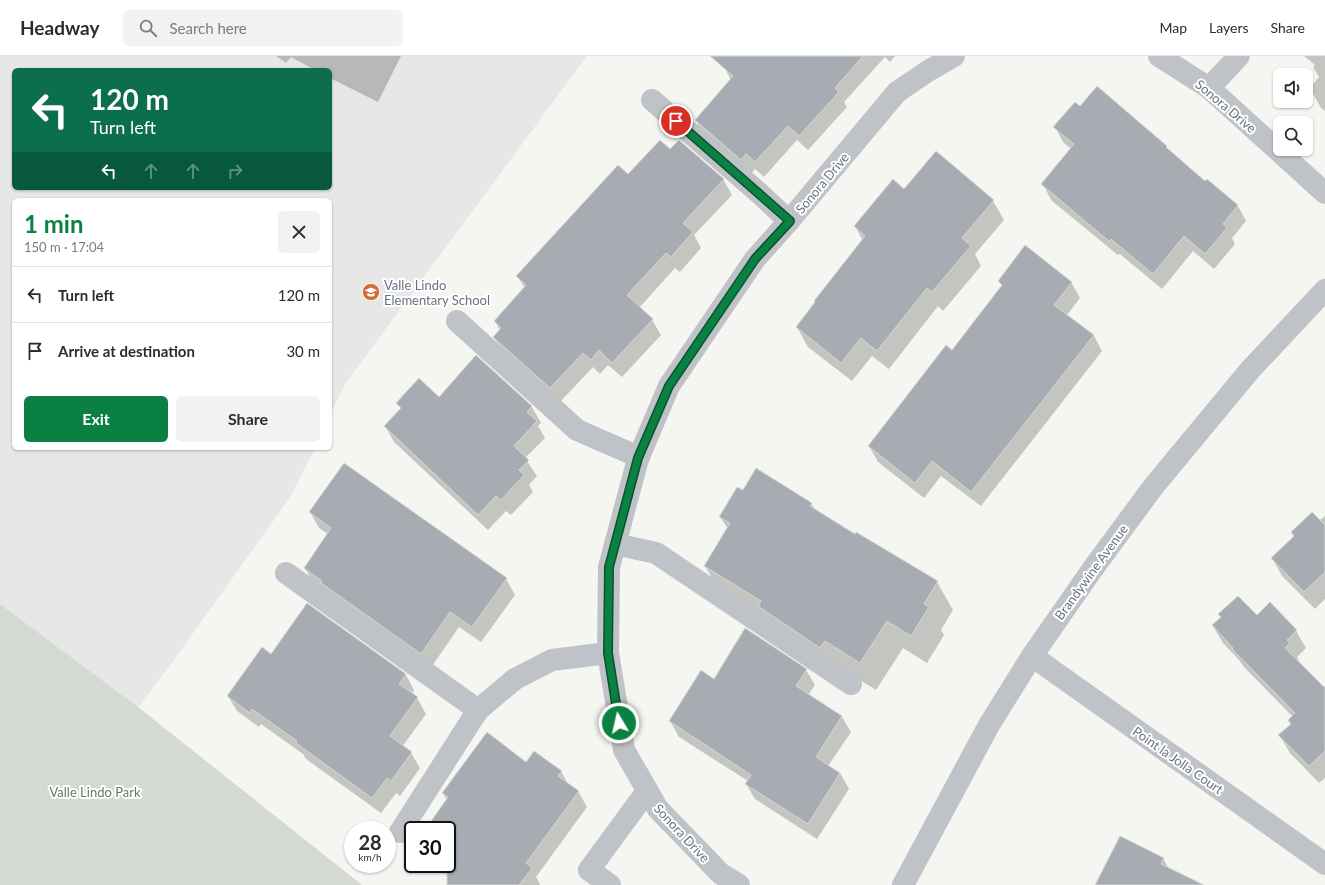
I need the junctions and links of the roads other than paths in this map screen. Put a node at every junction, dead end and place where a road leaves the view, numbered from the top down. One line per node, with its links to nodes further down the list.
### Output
1 (954, 56): 7 (street, Sonora Drive)
2 (1159, 56): 4 (street, Sonora Drive)
3 (1239, 56): 4 (street)
4 (1209, 88): 6 (street, Sonora Drive)
5 (652, 100): 7 (street)
6 (1325, 193)
7 (790, 221): 10 (street, Sonora Drive)
8 (1325, 290): 14 (street, Brandywine Avenue)
9 (457, 321): 10 (street)
10 (639, 457): 11 (street, Sonora Drive)
11 (615, 544): 13 (street, Sonora Drive); 15 (street)
12 (286, 573): 16 (street)
13 (608, 653): 16 (street); 17 (street, Sonora Drive)
14 (1032, 656): 19 (street, Point la Jolla Court); 22 (street, Brandywine Avenue)
15 (851, 684)
16 (478, 710): 18 (street)
17 (647, 790): 20 (street); 21 (street, Sonora Drive)
18 (400, 832)
19 (1325, 864)
20 (610, 885)
21 (739, 885)
22 (902, 885)

